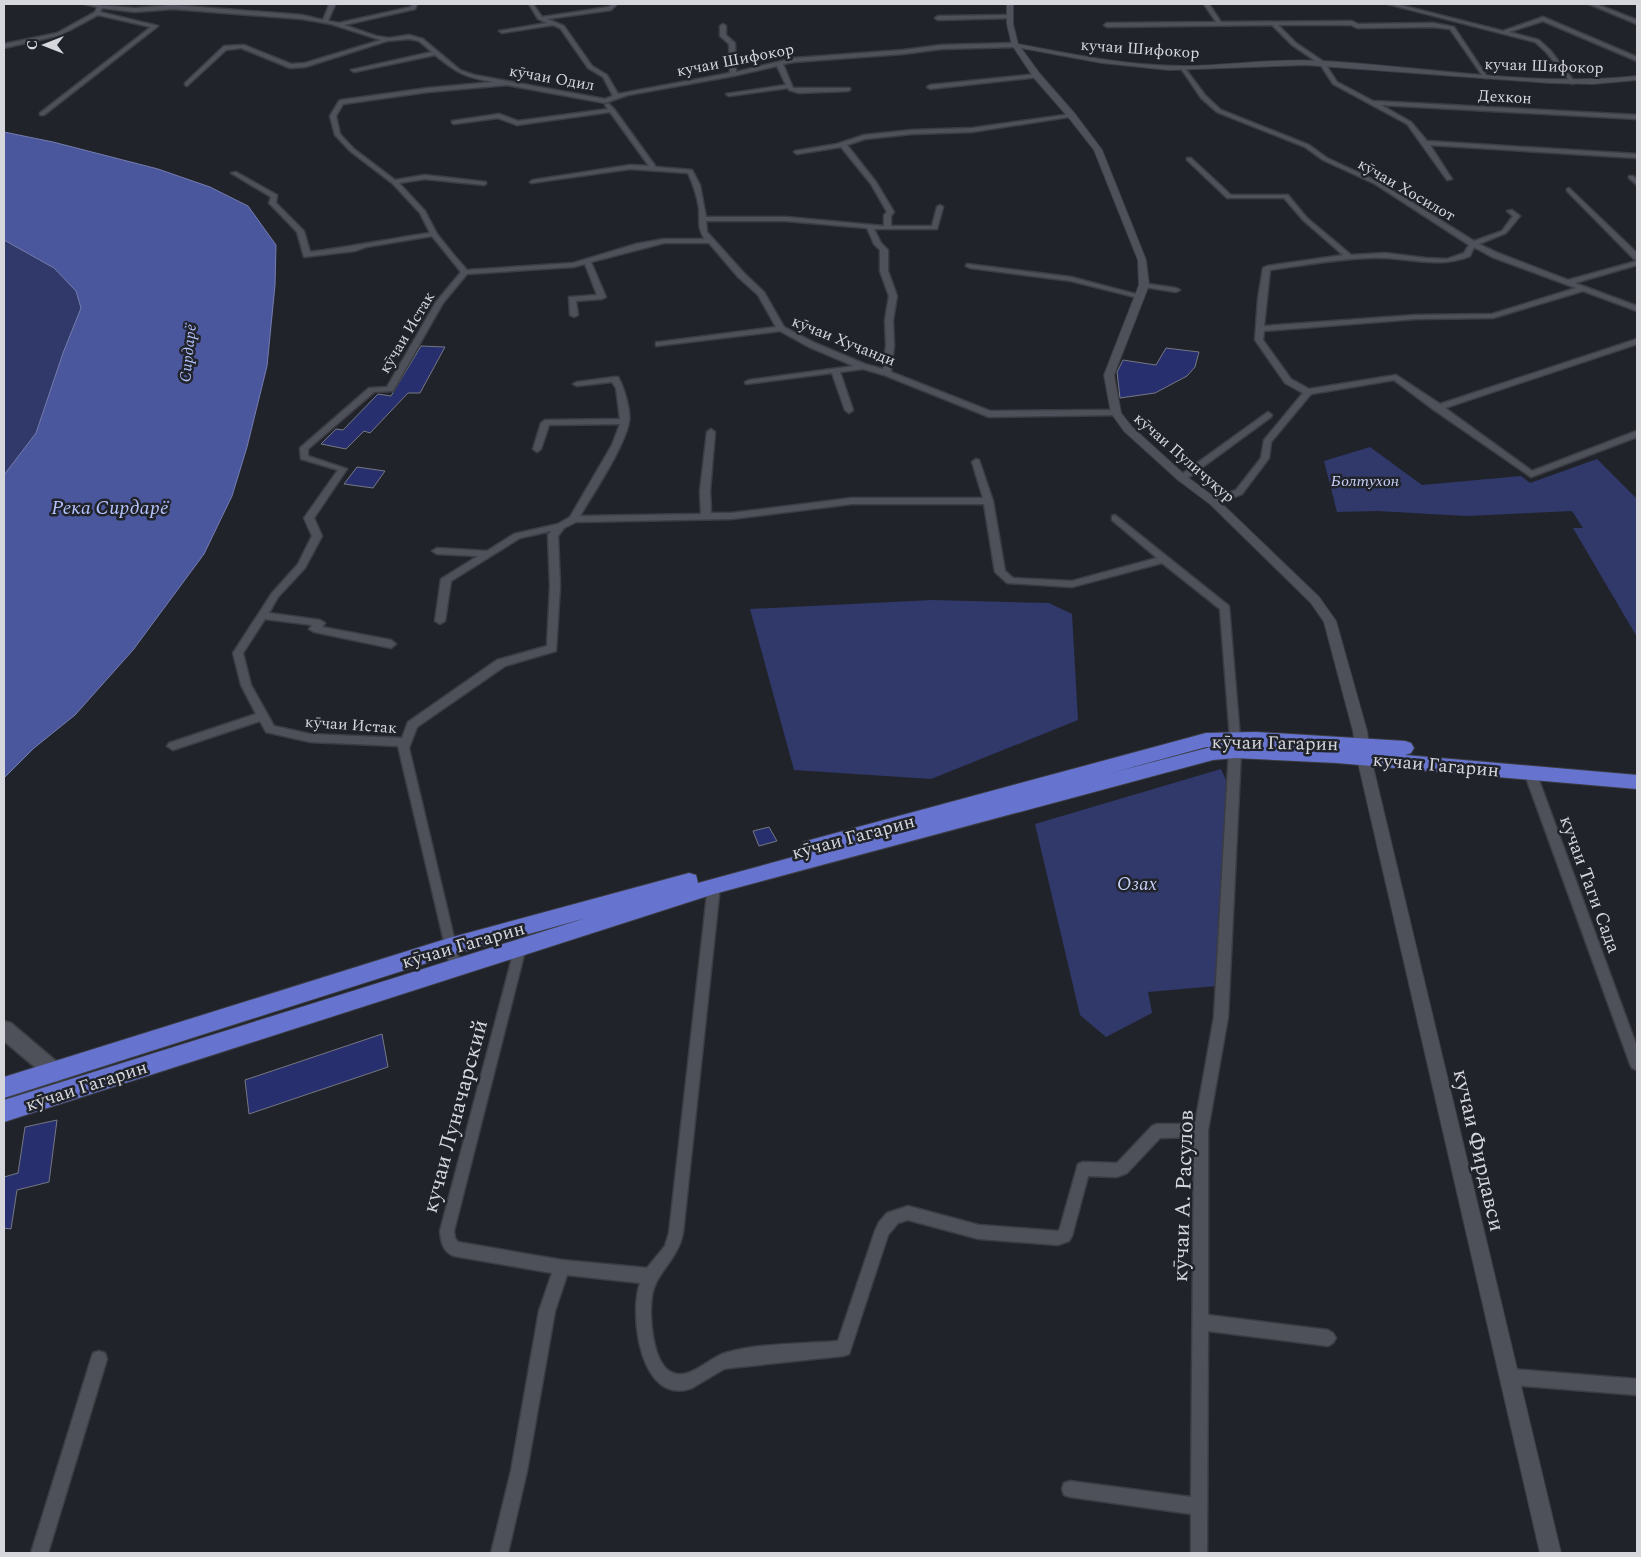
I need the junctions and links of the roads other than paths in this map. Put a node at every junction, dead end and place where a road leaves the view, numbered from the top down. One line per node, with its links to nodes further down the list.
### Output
1 (87, 4): 10 (street)
2 (415, 4): 21 (street)
3 (531, 4): 14 (street)
4 (615, 4): 14 (street)
5 (1010, 4): 13 (street)
6 (1208, 4): 23 (street)
7 (1391, 4): 17 (street)
8 (1592, 4): 18 (street)
9 (332, 5): 16 (street)
10 (100, 6): 11 (street); 12 (street)
11 (158, 6): 16 (street)
12 (97, 13): 30 (street); 53 (street)
13 (1010, 17): 15 (street); 29 (street)
14 (540, 18): 19 (street, кӯчаи Одил)
15 (938, 18)
16 (325, 22): 21 (street)
17 (1466, 22): 25 (street); 27 (street)
18 (1637, 22)
19 (556, 23): 26 (street); 49 (street, кӯчаи Одил)
20 (1273, 23): 23 (street); 25 (street); 34 (street)
21 (338, 25): 28 (street)
22 (1107, 25): 23 (street)
23 (1220, 25)
24 (723, 26): 37 (street)
25 (1452, 28): 39 (street)
26 (502, 31)
27 (1502, 32): 32 (street); 42 (street)
28 (389, 40): 31 (street, кӯчаи Одил); 44 (street)
29 (1014, 45): 33 (street, кучаи Шифокор); 35 (street, кучаи Шифокор); 38 (street, кӯчаи Пуличуқур)
30 (4, 46)
31 (436, 53): 36 (street); 43 (street, кӯчаи Одил)
32 (1637, 59)
33 (779, 63): 37 (street, кучаи Шифокор); 45 (street)
34 (1322, 63): 35 (street, кучаи Шифокор); 39 (street, кучаи Шифокор); 51 (street)
35 (1182, 68): 78 (street, кӯчаи Хосилот)
36 (354, 70)
37 (731, 74): 41 (street); 49 (street, кучаи Шифокор)
38 (1038, 76): 46 (street); 54 (street, кӯчаи Пуличуқур)
39 (1486, 77): 42 (street, кучаи Шифокор)
40 (1637, 78): 42 (street, кучаи Шифокор)
41 (734, 82)
42 (1572, 82)
43 (508, 83): 50 (street, кӯчаи Одил); 66 (street)
44 (188, 84)
45 (790, 86): 47 (street); 48 (street)
46 (930, 86)
47 (738, 88)
48 (848, 89)
49 (616, 96): 50 (street, кӯчаи Одил)
50 (605, 101): 52 (street)
51 (1371, 103): 55 (street, Дехкон); 57 (street)
52 (612, 110): 56 (street); 62 (street)
53 (42, 114)
54 (1072, 116): 58 (street); 86 (street, кӯчаи Пуличуқур)
55 (1637, 117)
56 (454, 122)
57 (1425, 143): 60 (street); 65 (street)
58 (843, 145): 59 (street); 75 (street)
59 (797, 152)
60 (1637, 156)
61 (1189, 159): 80 (street)
62 (654, 168): 67 (street, кӯчаи Хуҷанди); 73 (street, кӯчаи Хуҷанди)
63 (234, 173): 76 (street)
64 (1631, 176): 69 (street)
65 (1449, 179)
66 (394, 182): 68 (street); 76 (street)
67 (533, 182)
68 (484, 183)
69 (1637, 183)
70 (1568, 190): 79 (street)
71 (940, 207): 75 (street)
72 (1510, 212): 78 (street)
73 (702, 219): 74 (street); 77 (street, кӯчаи Хуҷанди)
74 (869, 226): 75 (street); 98 (street)
75 (888, 228)
76 (434, 234): 84 (street)
77 (711, 241): 81 (street); 92 (street, кӯчаи Хуҷанди)
78 (1473, 244): 80 (street); 85 (street, кӯчаи Хосилот)
79 (1637, 257)
80 (1349, 258): 93 (street)
81 (587, 261): 84 (street); 91 (street)
82 (1637, 263): 85 (street)
83 (970, 266): 89 (street)
84 (465, 272): 121 (street, кӯчаи Истак)
85 (1565, 283): 87 (street, кӯчаи Хосилот)
86 (1144, 285): 88 (street); 89 (street, кӯчаи Пуличуқур)
87 (1582, 289): 90 (street, кӯчаи Хосилот); 93 (street)
88 (1176, 290)
89 (1139, 296): 104 (street, кӯчаи Пуличуқур)
90 (1637, 309)
91 (574, 315)
92 (781, 329): 95 (street); 96 (street, кӯчаи Хуҷанди)
93 (1260, 329): 101 (street)
94 (1637, 341): 102 (street)
95 (659, 344)
96 (862, 366): 97 (street); 98 (street, кӯчаи Хуҷанди)
97 (835, 370): 99 (street); 103 (street)
98 (887, 373): 104 (street, кӯчаи Хуҷанди)
99 (749, 382)
100 (577, 384): 106 (street)
101 (1308, 392): 102 (street); 113 (street)
102 (1437, 408): 108 (street)
103 (849, 410)
104 (1116, 413): 111 (street, кӯчаи Пуличуқур)
105 (1268, 415): 111 (street)
106 (625, 420): 109 (street); 116 (street)
107 (711, 432): 114 (street)
108 (1637, 434)
109 (537, 450)
110 (976, 462): 112 (street)
111 (1182, 478): 113 (street, кӯчаи Пуличуқур)
112 (988, 501): 114 (street); 120 (street)
113 (1214, 502): 128 (street, кӯчаи Пуличуқур)
114 (706, 515): 116 (street)
115 (1115, 518): 120 (street, кӯчаи А. Расулов)
116 (574, 519): 117 (street)
117 (562, 526): 119 (street); 125 (street)
118 (437, 550): 119 (street)
119 (490, 554): 122 (street)
120 (1164, 559): 126 (street, кӯчаи А. Расулов)
121 (262, 615): 123 (street); 124 (street, кӯчаи Истак)
122 (440, 621)
123 (391, 644)
124 (262, 716): 125 (street, кӯчаи Истак); 127 (street)
125 (405, 742): 134 (street)
126 (1235, 744): 128 (highway, кӯчаи Гагарин); 132 (highway, кӯчаи Гагарин); 134 (highway, кӯчаи Гагарин); 139 (street, кӯчаи А. Расулов)
127 (174, 746)
128 (1363, 751): 129 (highway, кӯчаи Гагарин); 130 (highway, кучаи Гагарин); 145 (street, кучаи Фирдавси)
129 (1637, 769)
130 (1530, 772): 131 (highway, кучаи Гагарин); 136 (street, кучаи Таги Сада)
131 (1637, 782)
132 (714, 886): 133 (highway, кӯчаи Гагарин); 141 (street)
133 (520, 946): 134 (highway, кӯчаи Гагарин); 140 (street, кучаи Луначарский)
134 (452, 957): 137 (highway, кӯчаи Гагарин); 138 (highway, кӯчаи Гагарин)
135 (4, 1029): 137 (main road)
136 (1637, 1064)
137 (56, 1073): 138 (highway, кӯчаи Гагарин)
138 (4, 1105)
139 (1201, 1130): 141 (street); 142 (street, кӯчаи А. Расулов)
140 (562, 1267): 141 (street, кучаи Луначарский); 150 (street)
141 (650, 1276)
142 (1200, 1322): 143 (street); 148 (street, кӯчаи А. Расулов)
143 (1328, 1338)
144 (99, 1359): 149 (street)
145 (1511, 1377): 146 (street); 152 (street, кучаи Фирдавси)
146 (1637, 1387)
147 (1070, 1489): 148 (street)
148 (1199, 1507): 151 (street, кӯчаи А. Расулов)
149 (40, 1553)
150 (499, 1553)
151 (1199, 1553)
152 (1551, 1553)

